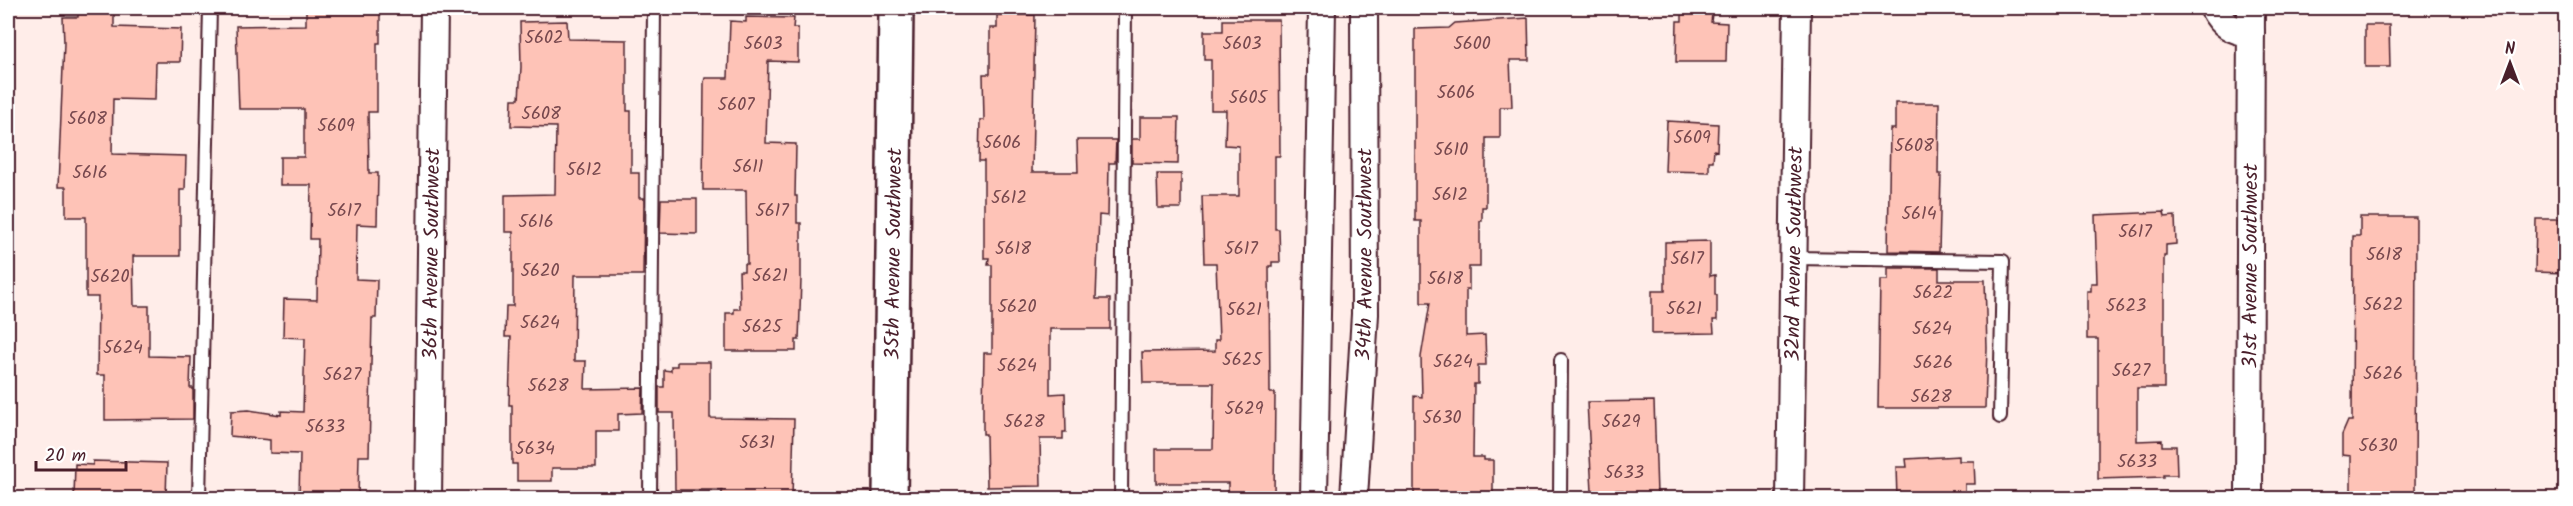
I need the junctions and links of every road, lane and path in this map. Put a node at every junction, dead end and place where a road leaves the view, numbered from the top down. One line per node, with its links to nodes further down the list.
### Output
1 (210, 8): 15 (lane)
2 (434, 8): 16 (street, 36th Avenue Southwest)
3 (654, 8): 17 (lane)
4 (896, 8): 18 (main road, 35th Avenue Southwest)
5 (1125, 8): 19 (lane)
6 (1322, 8): 20 (street, 34th Avenue Southwest)
7 (1364, 8): 21 (street, 34th Avenue Southwest)
8 (1797, 8): 12 (street, 32nd Avenue Southwest)
9 (2213, 8): 11 (street)
10 (2251, 8): 11 (street, 31st Avenue Southwest)
11 (2251, 33): 24 (street, 31st Avenue Southwest)
12 (1793, 258): 14 (lane); 23 (street, 32nd Avenue Southwest)
13 (1562, 360): 22 (lane)
14 (2000, 417)
15 (199, 498)
16 (428, 498)
17 (650, 498)
18 (890, 498)
19 (1121, 498)
20 (1314, 498)
21 (1354, 498)
22 (1560, 498)
23 (1790, 498)
24 (2249, 498)

